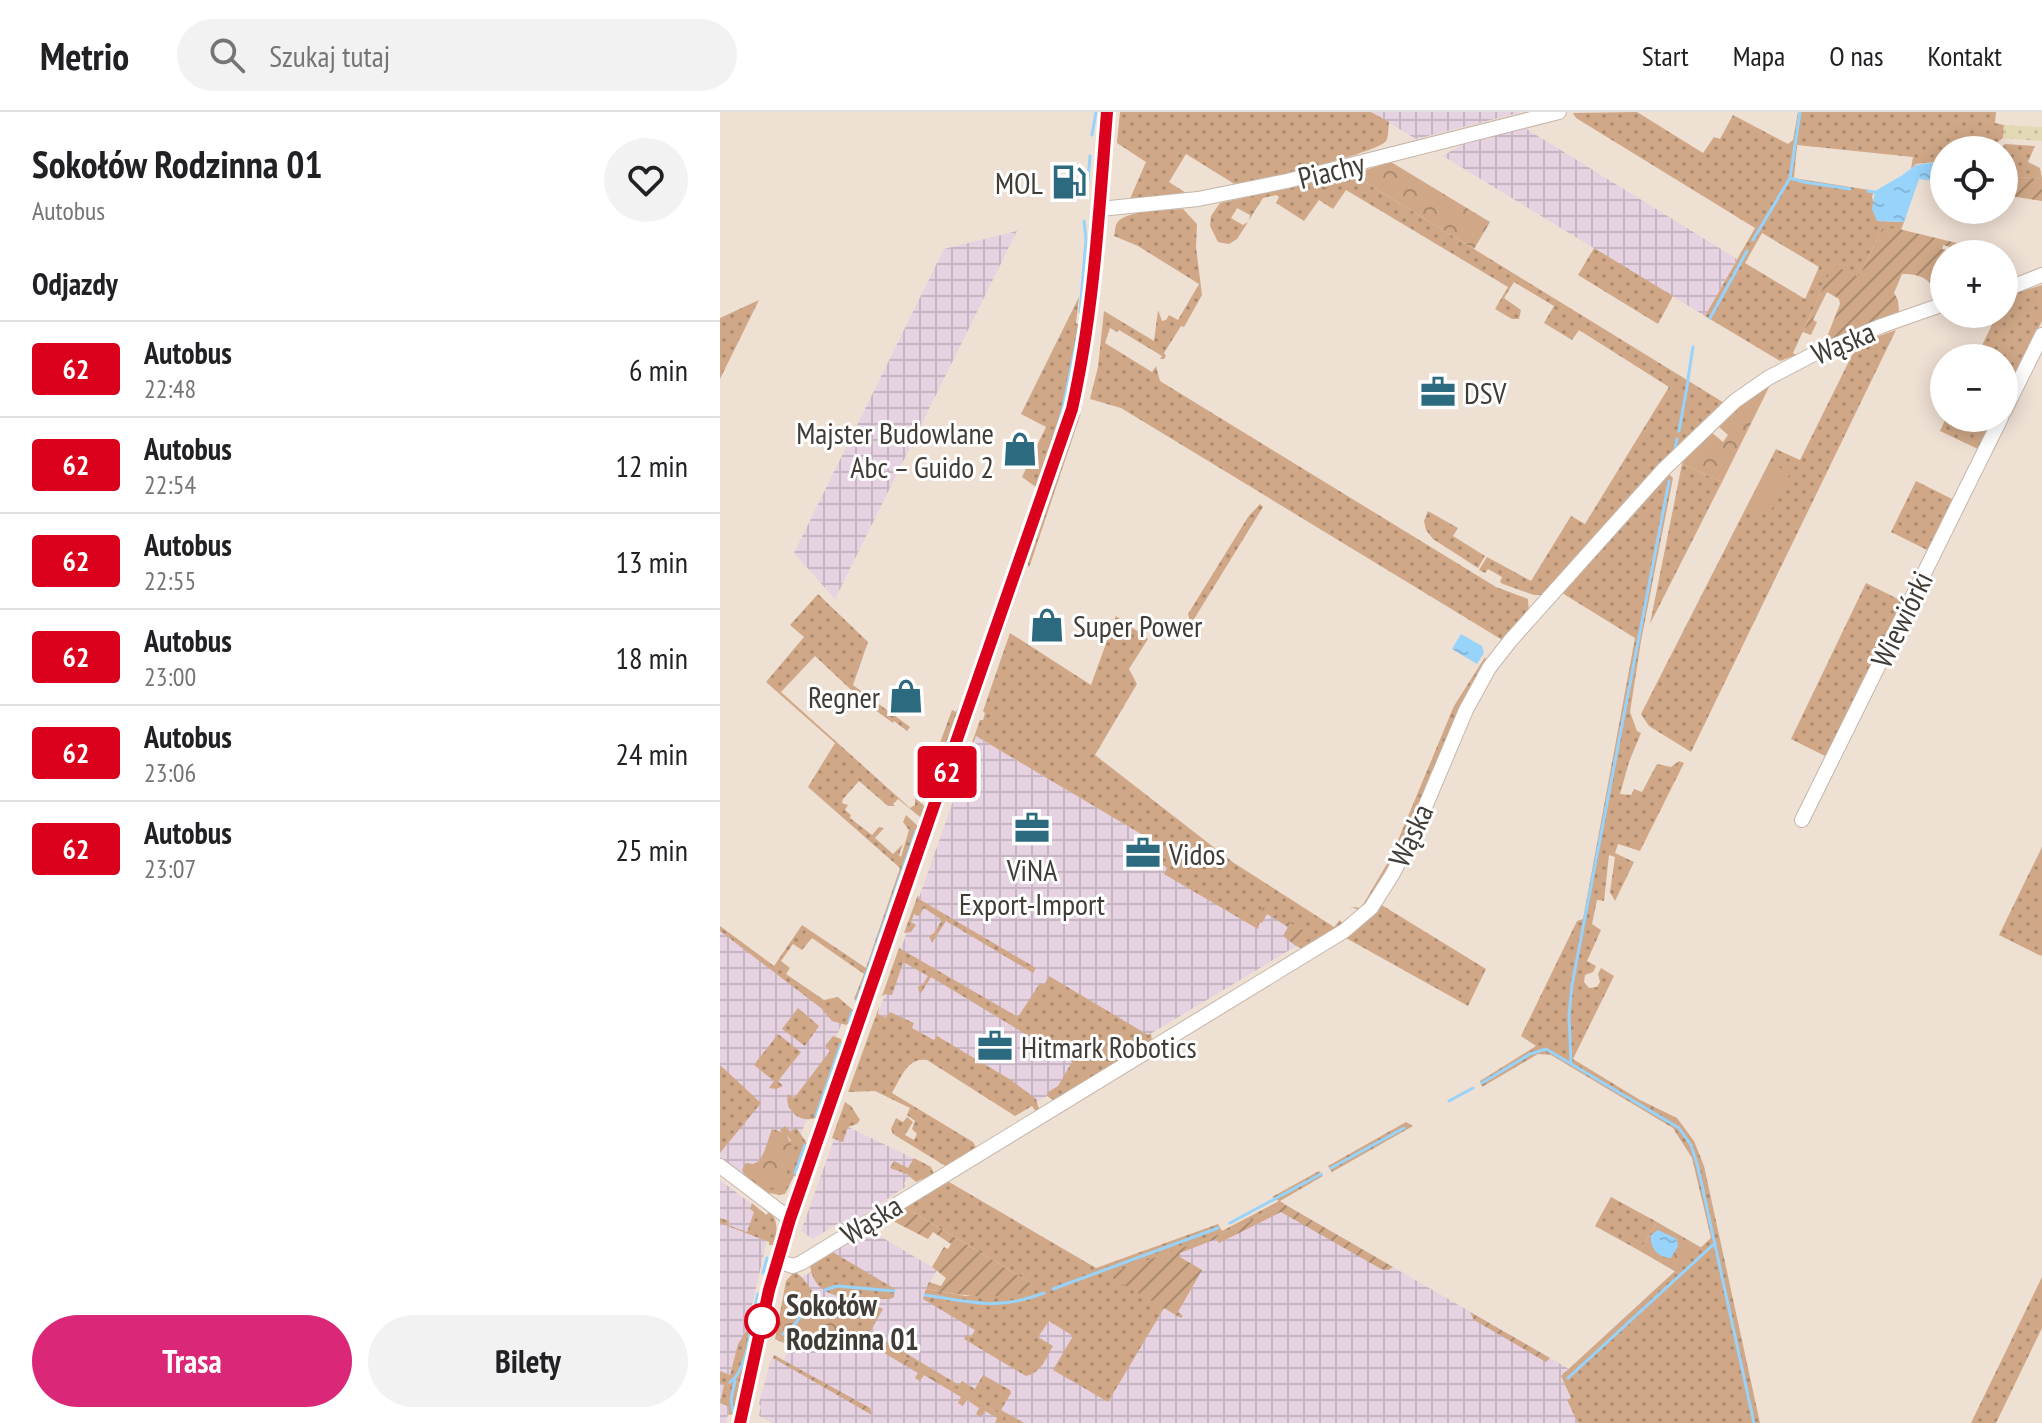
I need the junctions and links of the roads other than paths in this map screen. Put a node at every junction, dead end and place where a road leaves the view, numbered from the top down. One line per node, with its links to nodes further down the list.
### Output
1 (1107, 112): 3 (street)
2 (1559, 112): 3 (street, Piachy)
3 (1100, 209): 12 (street)
4 (2042, 275): 5 (street)
5 (2018, 284)
6 (1930, 309): 13 (street, Wąska)
7 (2042, 335): 8 (street)
8 (2018, 384)
9 (1994, 432): 10 (street, Wiewiórki)
10 (1802, 820)
11 (720, 1166): 12 (street)
12 (790, 1219): 13 (street)
13 (777, 1261): 14 (street)
14 (741, 1423)

